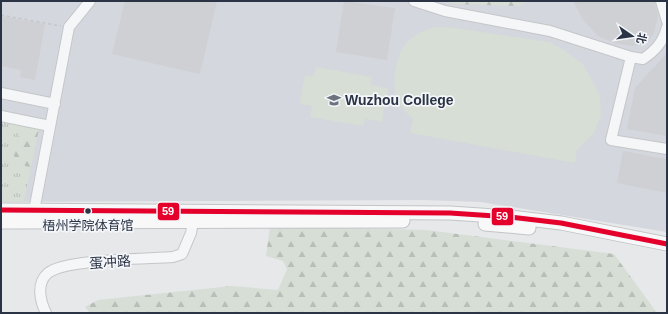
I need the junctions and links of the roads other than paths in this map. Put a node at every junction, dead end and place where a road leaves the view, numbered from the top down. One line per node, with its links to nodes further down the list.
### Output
1 (90, 1): 8 (lane)
2 (414, 1): 6 (lane)
3 (663, 5): 4 (lane)
4 (667, 21)
5 (667, 27): 6 (lane)
6 (631, 57): 11 (lane)
7 (1, 93): 8 (lane)
8 (55, 104): 10 (lane)
9 (1, 116): 10 (lane)
10 (50, 126): 13 (lane)
11 (667, 149)
12 (1, 210): 13 (main road)
13 (34, 211): 16 (main road)
14 (1, 222): 15 (main road)
15 (193, 222): 17 (main road); 18 (lane, 蛋冲路)
16 (667, 244)
17 (667, 252)
18 (46, 313)

